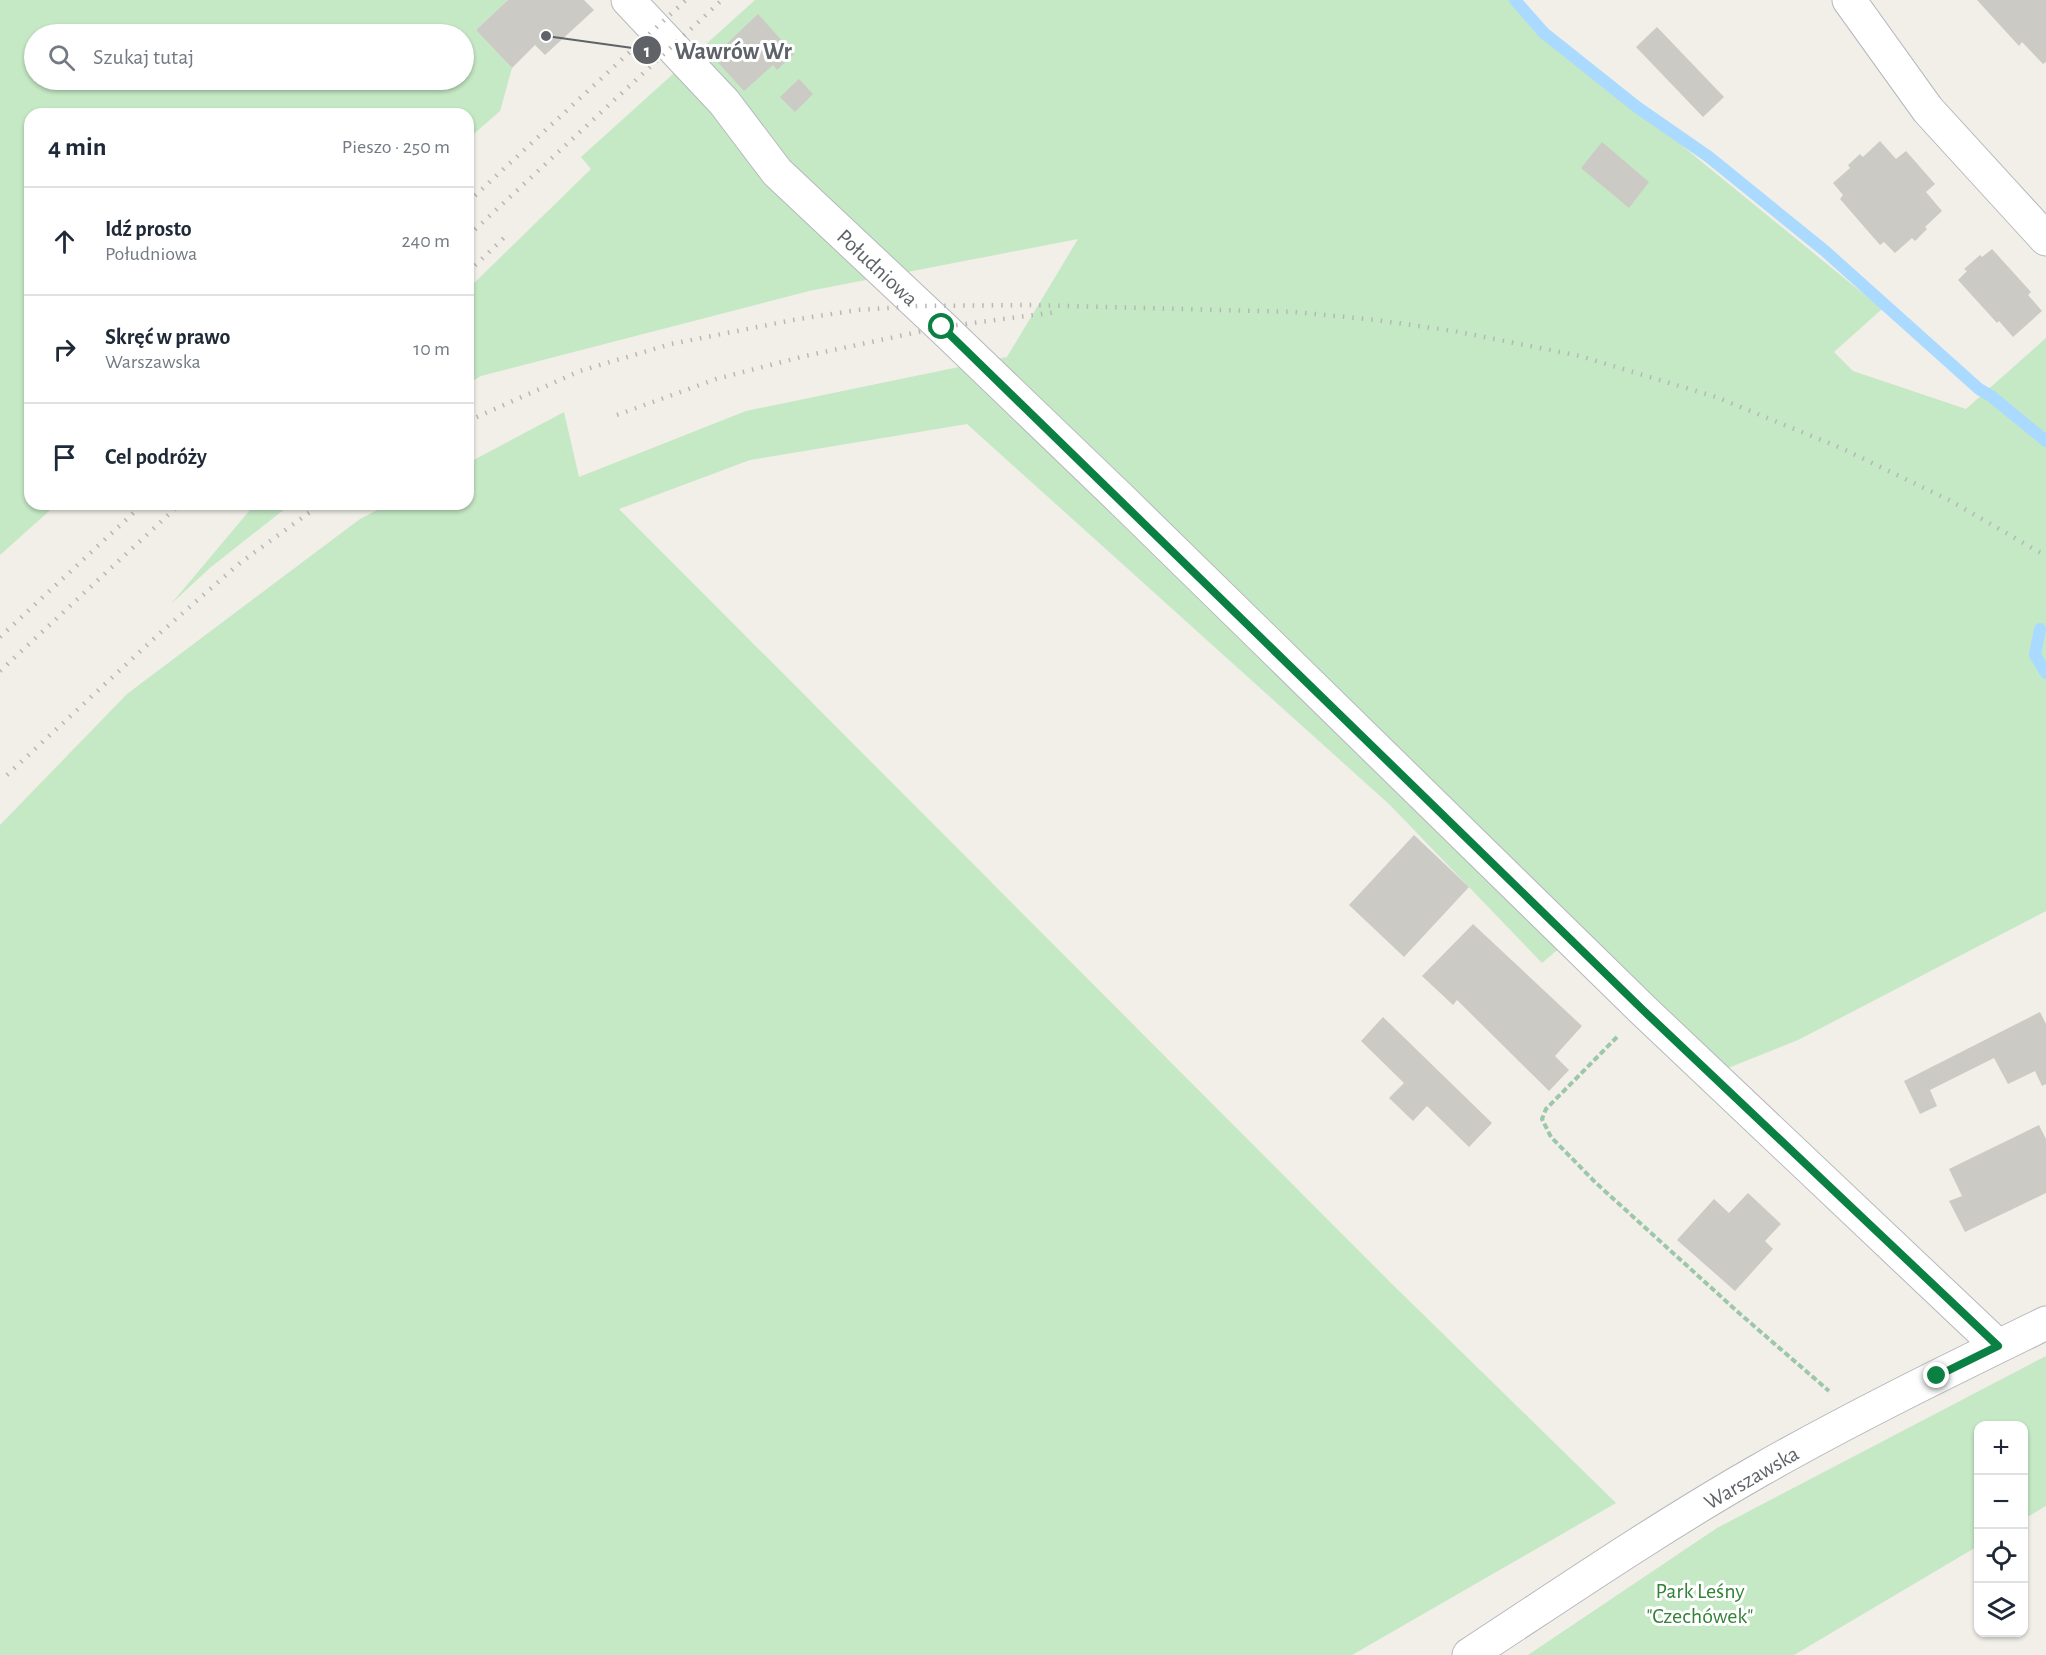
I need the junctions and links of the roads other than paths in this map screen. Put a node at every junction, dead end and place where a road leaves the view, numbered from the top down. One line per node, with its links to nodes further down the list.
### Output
1 (628, 0): 5 (street, Południowa)
2 (1849, 0): 3 (street)
3 (2046, 240)
4 (2046, 1323): 5 (street, Warszawska)
5 (1998, 1346): 6 (street, Warszawska)
6 (1469, 1655)

